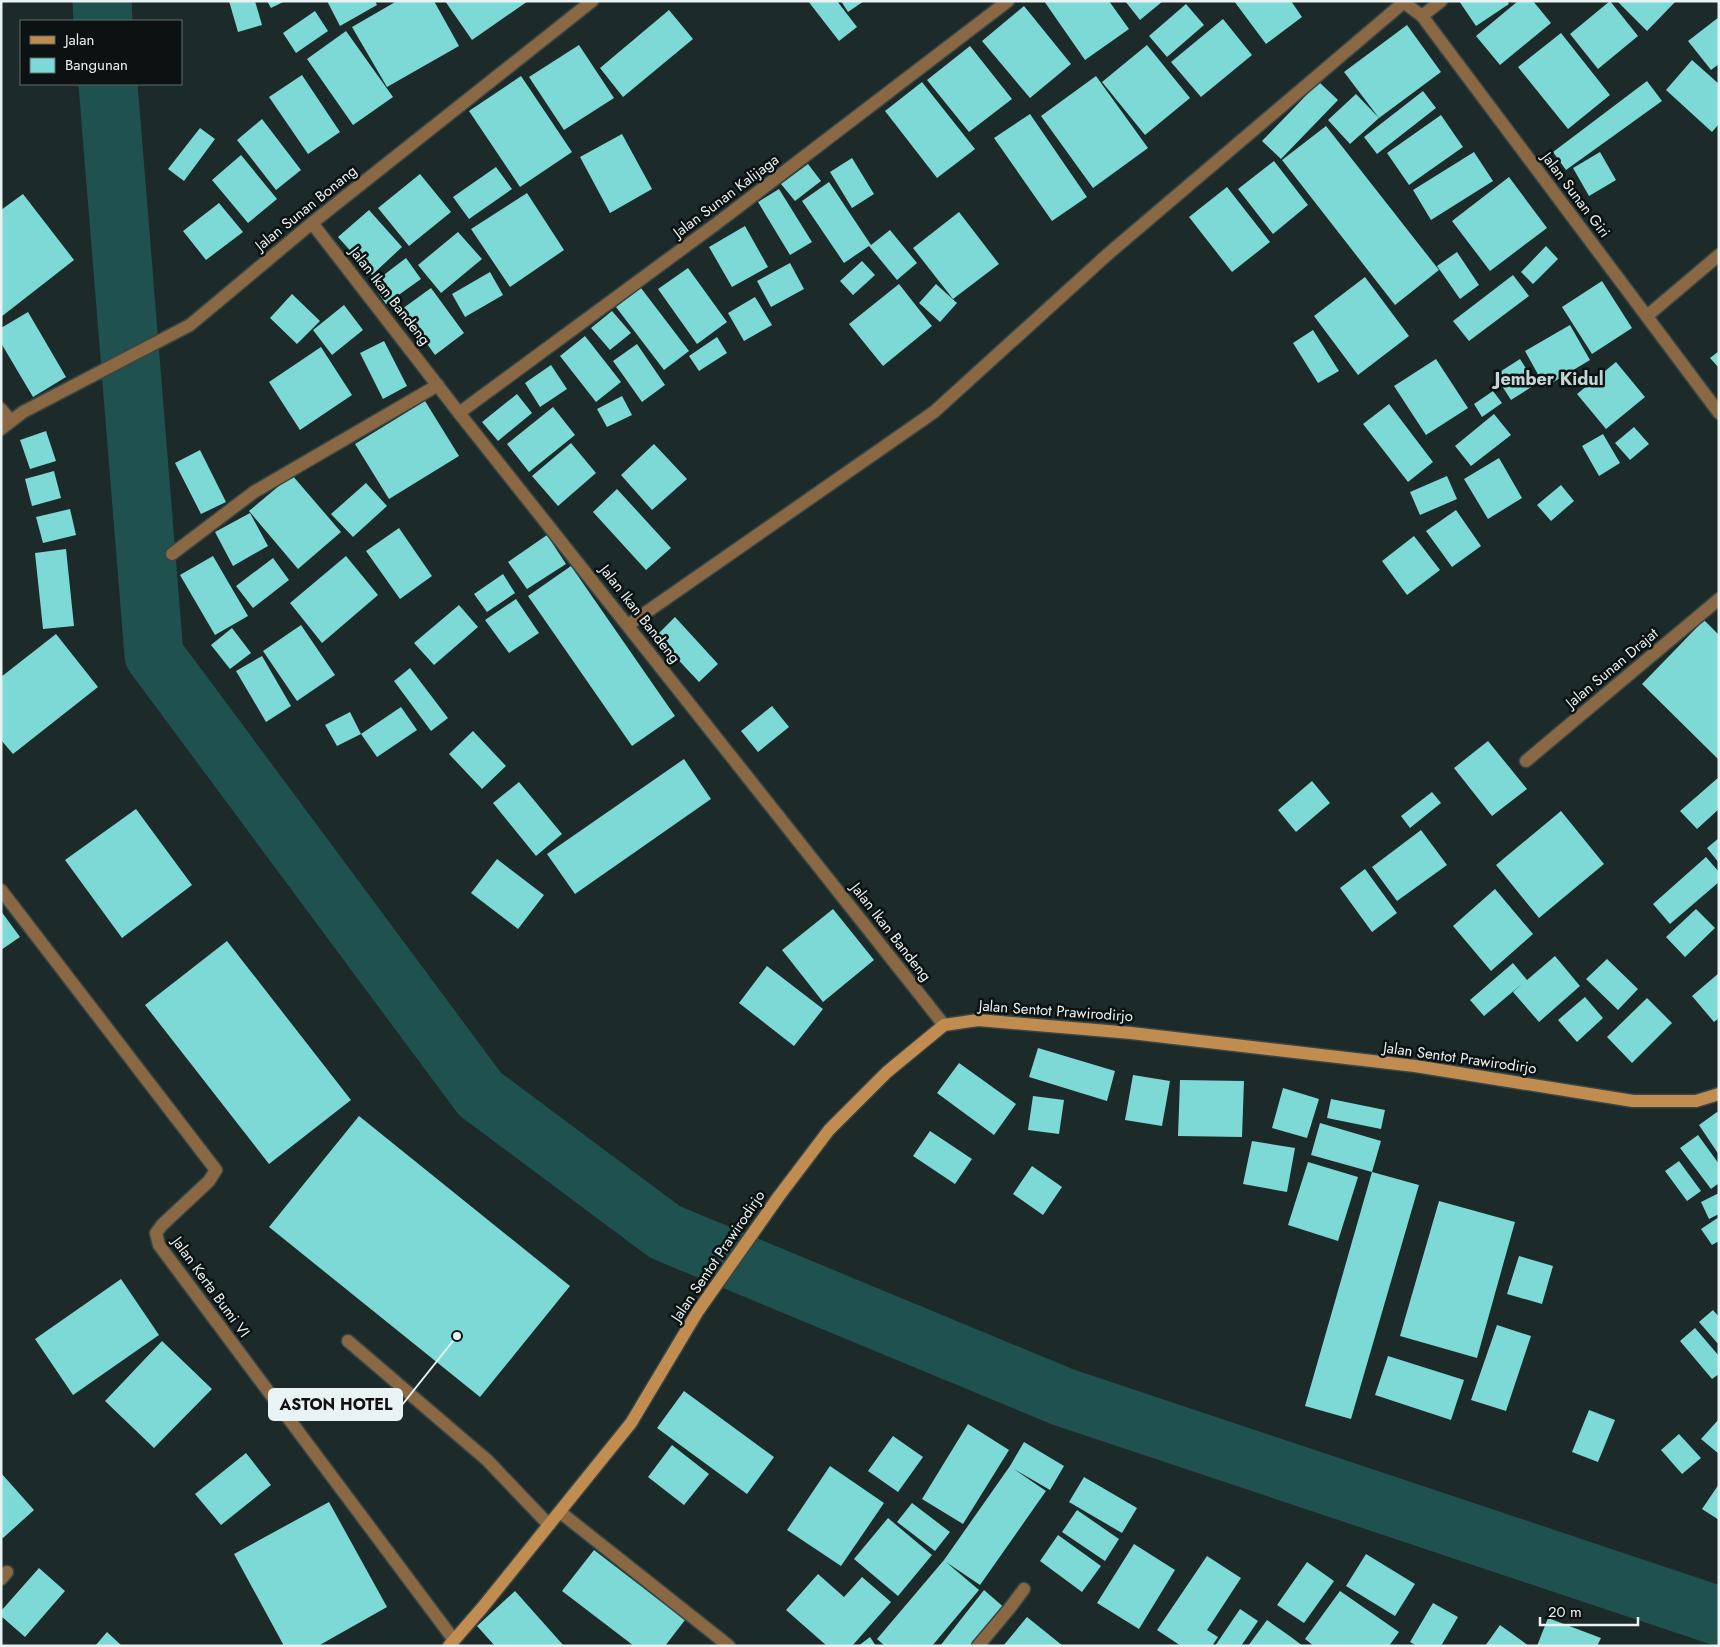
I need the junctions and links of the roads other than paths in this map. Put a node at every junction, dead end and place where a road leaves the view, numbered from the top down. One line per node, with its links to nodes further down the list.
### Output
1 (592, 1): 6 (street, Jalan Sunan Bonang)
2 (1008, 1): 11 (street, Jalan Sunan Kalijaga)
3 (1441, 1): 5 (street)
4 (1402, 2): 5 (street, Jalan Sunan Giri); 16 (street)
5 (1422, 16): 8 (street, Jalan Sunan Giri)
6 (312, 222): 9 (street, Jalan Ikan Bandeng); 13 (street, Jalan Sunan Bonang)
7 (1719, 255): 8 (street)
8 (1647, 316): 12 (street, Jalan Sunan Giri)
9 (438, 386): 11 (street, Jalan Ikan Bandeng); 14 (street)
10 (1, 409): 13 (street)
11 (458, 412): 16 (street, Jalan Ikan Bandeng)
12 (1719, 413)
13 (6, 425)
14 (172, 554)
15 (1719, 599): 17 (street, Jalan Sunan Drajat)
16 (628, 625): 19 (street, Jalan Ikan Bandeng)
17 (1526, 762)
18 (1, 890): 25 (street, Jalan Kerta Bumi VI)
19 (944, 1024): 20 (street, Jalan Sentot Prawirodirjo); 22 (street, Jalan Sentot Prawirodirjo)
20 (1719, 1094)
21 (348, 1341): 23 (street)
22 (560, 1512): 23 (street, Jalan Sentot Prawirodirjo); 26 (street)
23 (549, 1525): 25 (street, Jalan Sentot Prawirodirjo)
24 (1024, 1589): 27 (street)
25 (451, 1643)
26 (729, 1646)
27 (978, 1646)

